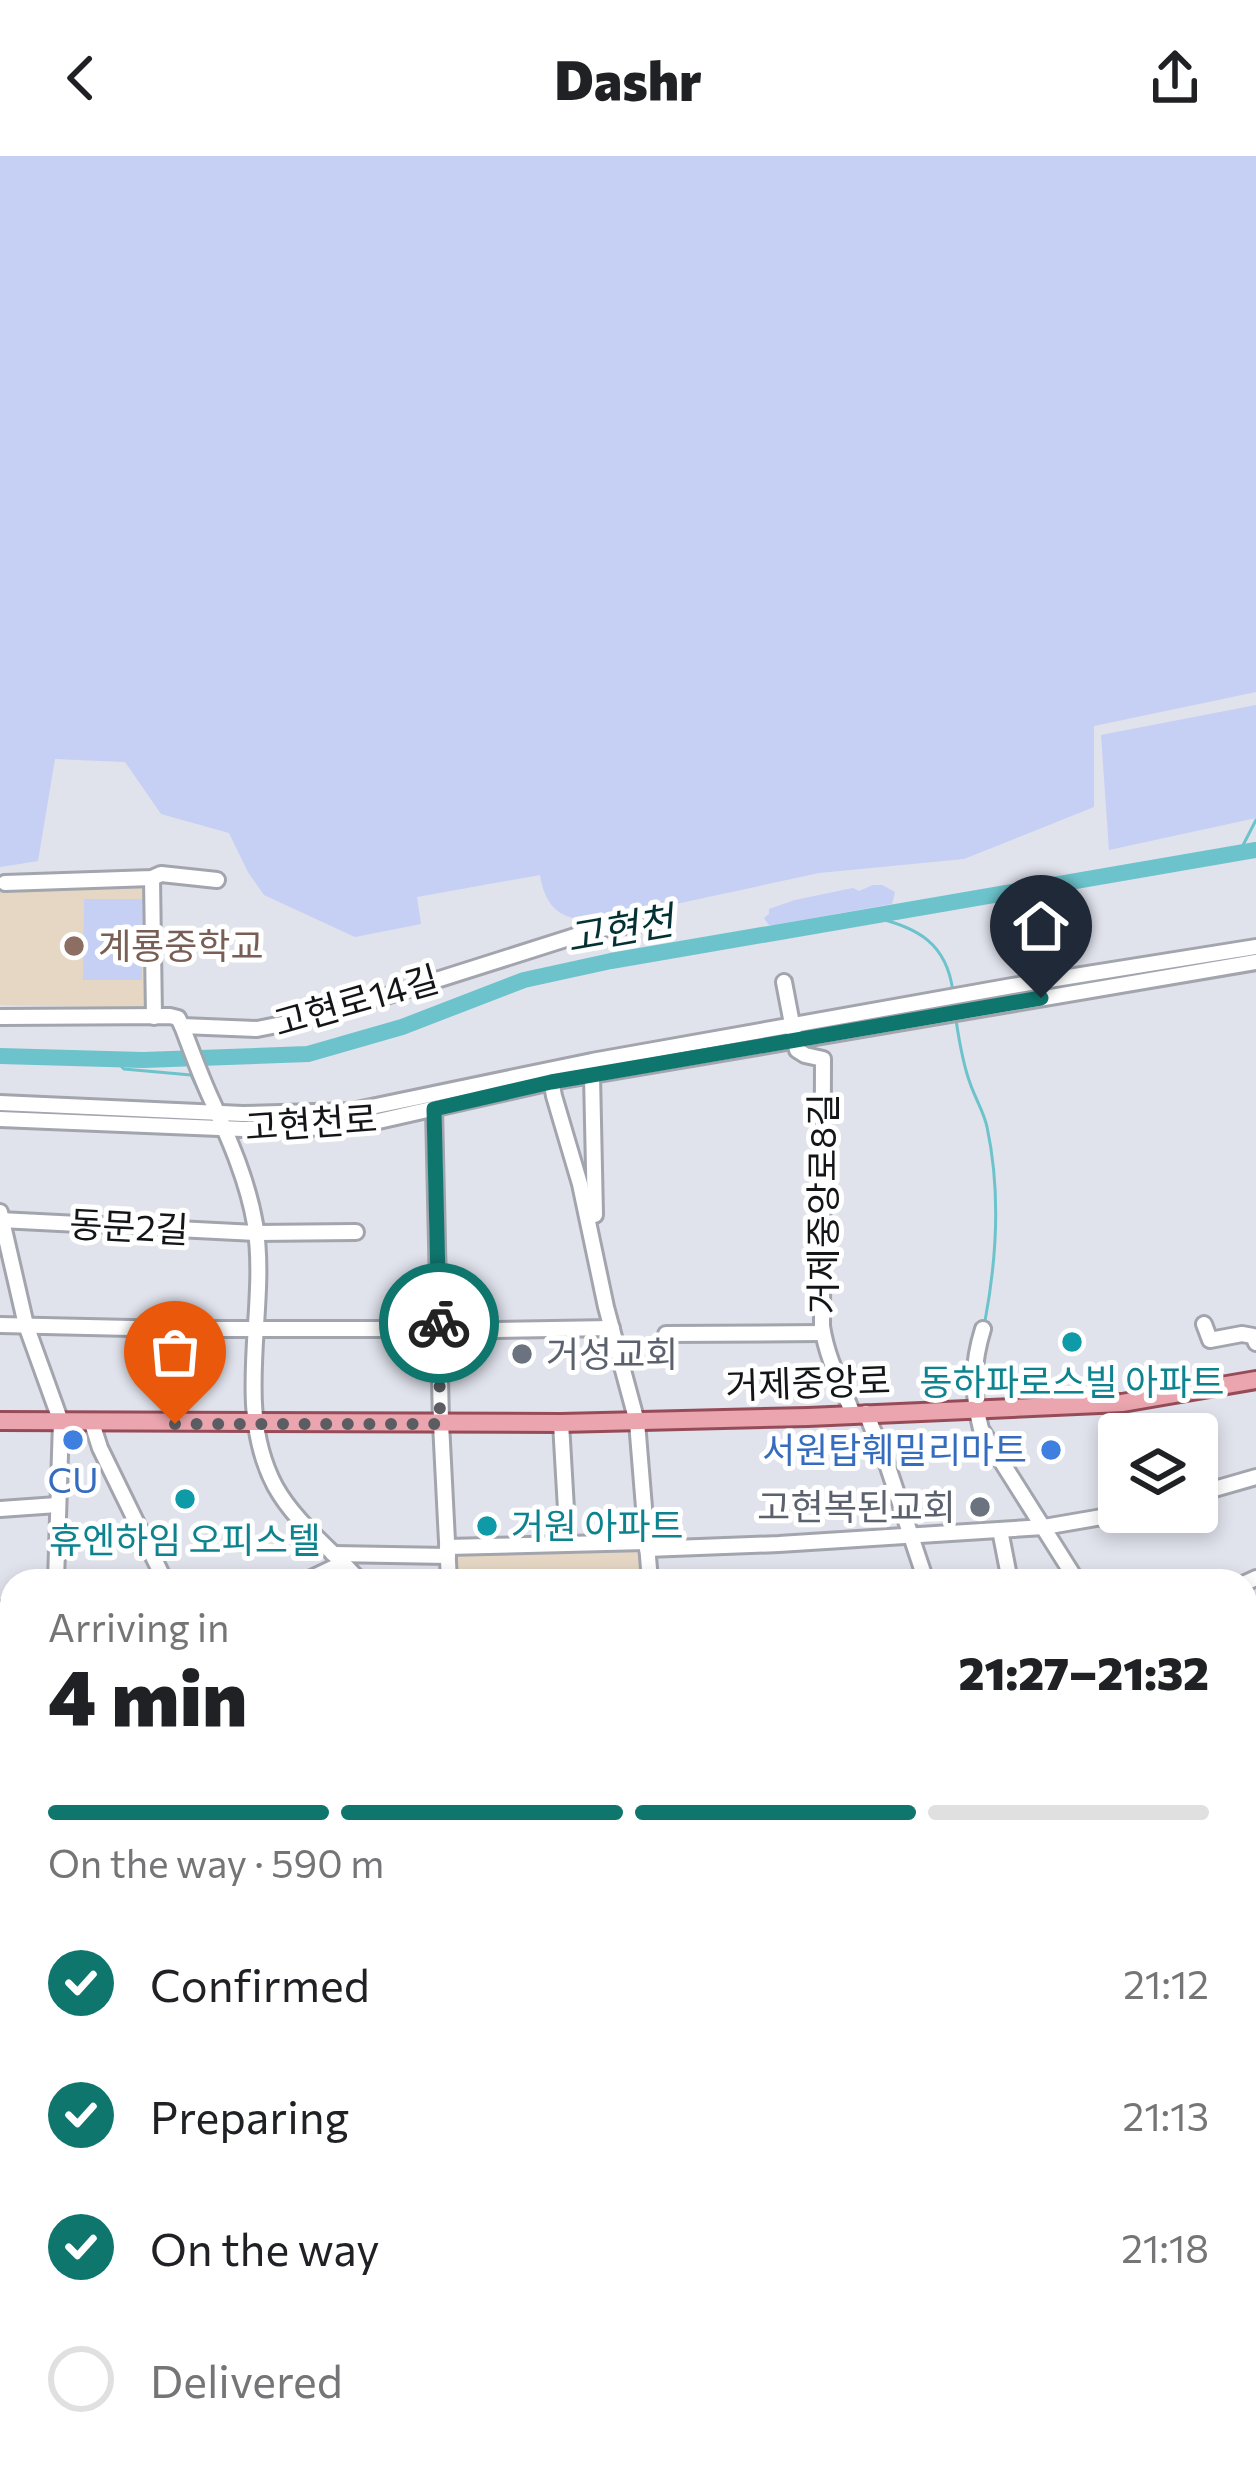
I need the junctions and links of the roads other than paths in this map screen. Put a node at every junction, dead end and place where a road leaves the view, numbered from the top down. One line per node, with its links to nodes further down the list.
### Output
1 (152, 878): 2 (street); 3 (street); 9 (street)
2 (217, 880)
3 (5, 883)
4 (638, 924): 11 (street, 고현로14길)
5 (1256, 946): 8 (street, 고현천로)
6 (1256, 962): 8 (street, 고현천로)
7 (784, 982): 12 (street)
8 (954, 1005): 12 (street, 고현천로)
9 (154, 1017): 10 (street, 고현로14길); 11 (street, 고현로14길)
10 (0, 1018)
11 (182, 1026): 16 (street)
12 (794, 1033): 13 (street, 고현천로); 14 (street, 고현천로); 31 (street, 거제중앙로8길)
13 (550, 1076): 14 (street, 고현천로); 16 (street, 고현천로); 17 (street, 고현천로); 23 (street)
14 (592, 1076): 23 (street)
15 (0, 1103): 16 (street, 고현천로)
16 (215, 1108): 19 (street)
17 (434, 1109): 19 (street, 고현천로); 30 (street)
18 (0, 1119): 19 (street, 고현천로)
19 (225, 1129): 22 (street)
20 (1, 1217): 22 (street, 동문2길); 26 (street)
21 (356, 1232): 22 (street, 동문2길)
22 (256, 1233): 28 (street)
23 (595, 1244): 27 (street)
24 (1204, 1324): 33 (street)
25 (0, 1325): 26 (street)
26 (26, 1325): 28 (street); 38 (street)
27 (611, 1328): 30 (street); 41 (street)
28 (254, 1329): 30 (street); 42 (street)
29 (983, 1329): 35 (street)
30 (439, 1330): 43 (street)
31 (823, 1333): 32 (street); 36 (street, 거제중앙로8길)
32 (666, 1334)
33 (1256, 1343)
34 (1256, 1380): 35 (main road, 거제중앙로)
35 (976, 1411): 36 (main road, 거제중앙로); 49 (street)
36 (860, 1414): 41 (main road, 거제중앙로); 51 (street, 거제중앙로8길)
37 (0, 1421): 38 (main road, 거제중앙로)
38 (61, 1422): 39 (main road, 거제중앙로); 46 (street)
39 (92, 1423): 42 (main road, 거제중앙로); 57 (street)
40 (561, 1423): 41 (main road, 거제중앙로); 43 (main road, 거제중앙로); 52 (street)
41 (637, 1423): 53 (street)
42 (257, 1424): 43 (main road, 거제중앙로); 55 (street)
43 (440, 1424): 54 (street)
44 (1256, 1477): 45 (street)
45 (1218, 1488)
46 (57, 1505): 47 (street); 56 (street)
47 (0, 1509)
48 (1098, 1518): 49 (street)
49 (1044, 1527): 50 (street); 64 (street)
50 (1000, 1530): 51 (street); 63 (street)
51 (911, 1536): 53 (street); 62 (street, 거제중앙로8길)
52 (568, 1544): 53 (street); 54 (street)
53 (646, 1545): 61 (street)
54 (448, 1551): 55 (street); 60 (street)
55 (338, 1558): 58 (street); 59 (street)
56 (56, 1569)
57 (159, 1569)
58 (322, 1569)
59 (349, 1569)
60 (448, 1569)
61 (649, 1569)
62 (922, 1569)
63 (1008, 1569)
64 (1070, 1569)

